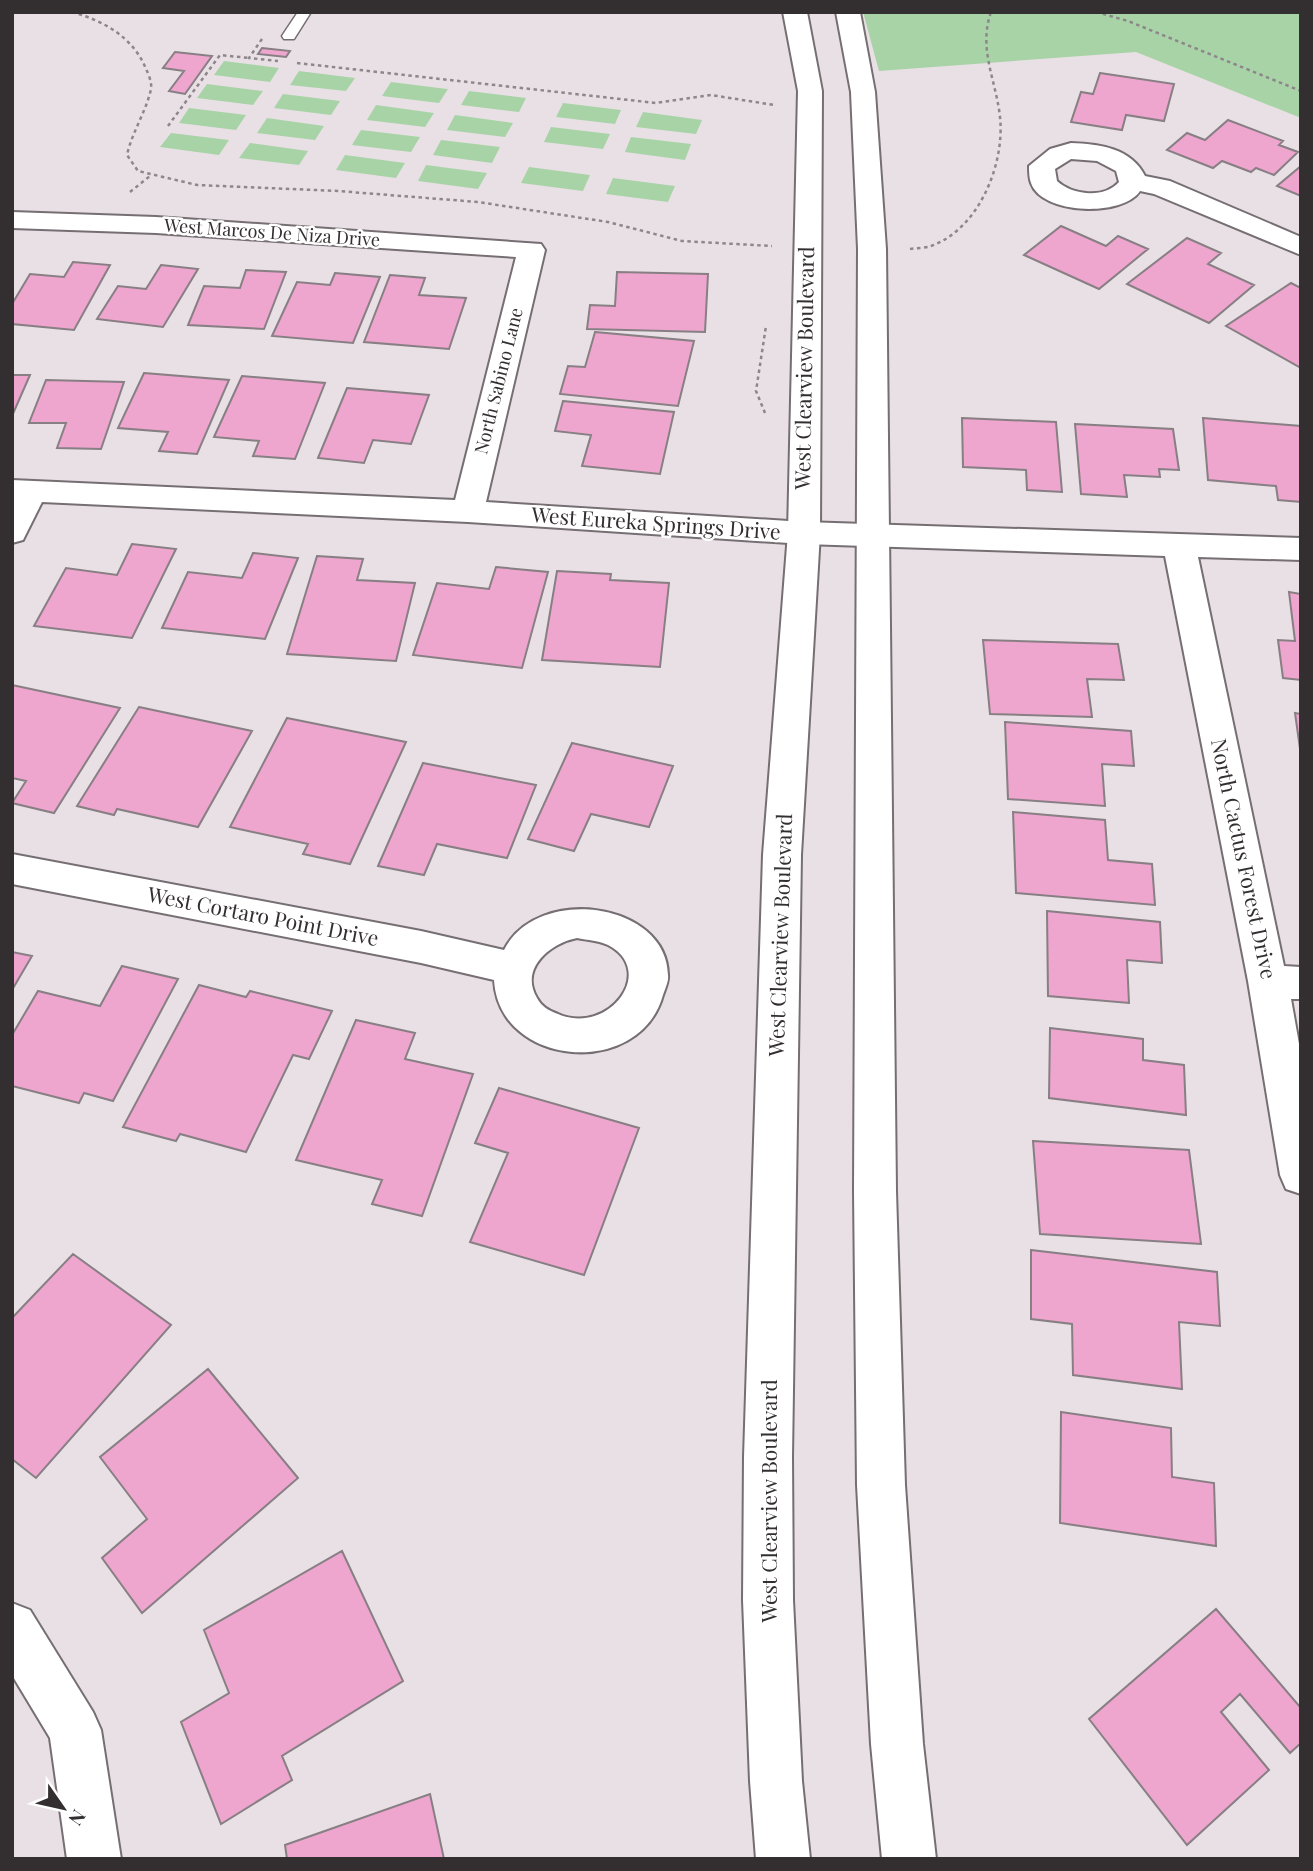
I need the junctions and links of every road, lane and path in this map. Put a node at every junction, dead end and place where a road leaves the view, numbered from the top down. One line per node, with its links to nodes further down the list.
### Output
1 (72, 12): 20 (path)
2 (305, 12): 8 (lane)
3 (795, 12): 26 (street, West Clearview Boulevard)
4 (848, 12): 27 (street)
5 (991, 12): 18 (path)
6 (1096, 12): 12 (path)
7 (266, 33): 9 (path)
8 (289, 36)
9 (249, 58): 10 (path); 14 (path)
10 (281, 61)
11 (292, 62): 13 (path)
12 (1301, 91)
13 (780, 109)
14 (168, 126)
15 (1132, 182): 17 (street)
16 (12, 220): 19 (street, West Marcos De Niza Drive)
17 (1301, 247)
18 (902, 249)
19 (531, 250): 24 (street, North Sabino Lane)
20 (772, 258)
21 (766, 321): 22 (path)
22 (767, 418)
23 (22, 491): 24 (street, West Eureka Springs Drive); 25 (street)
24 (468, 511): 26 (street, West Eureka Springs Drive)
25 (12, 532)
26 (804, 533): 27 (street, West Eureka Springs Drive); 36 (street, West Clearview Boulevard)
27 (871, 535): 28 (street, West Eureka Springs Drive); 37 (street)
28 (1179, 545): 29 (street, West Eureka Springs Drive); 32 (street, North Cactus Forest Drive)
29 (1301, 549)
30 (12, 869): 31 (street, West Cortaro Point Drive)
31 (514, 968)
32 (1285, 982): 33 (street, North Cactus Forest Drive)
33 (1301, 1175)
34 (12, 1628): 35 (street)
35 (94, 1859)
36 (783, 1859)
37 (909, 1859)

